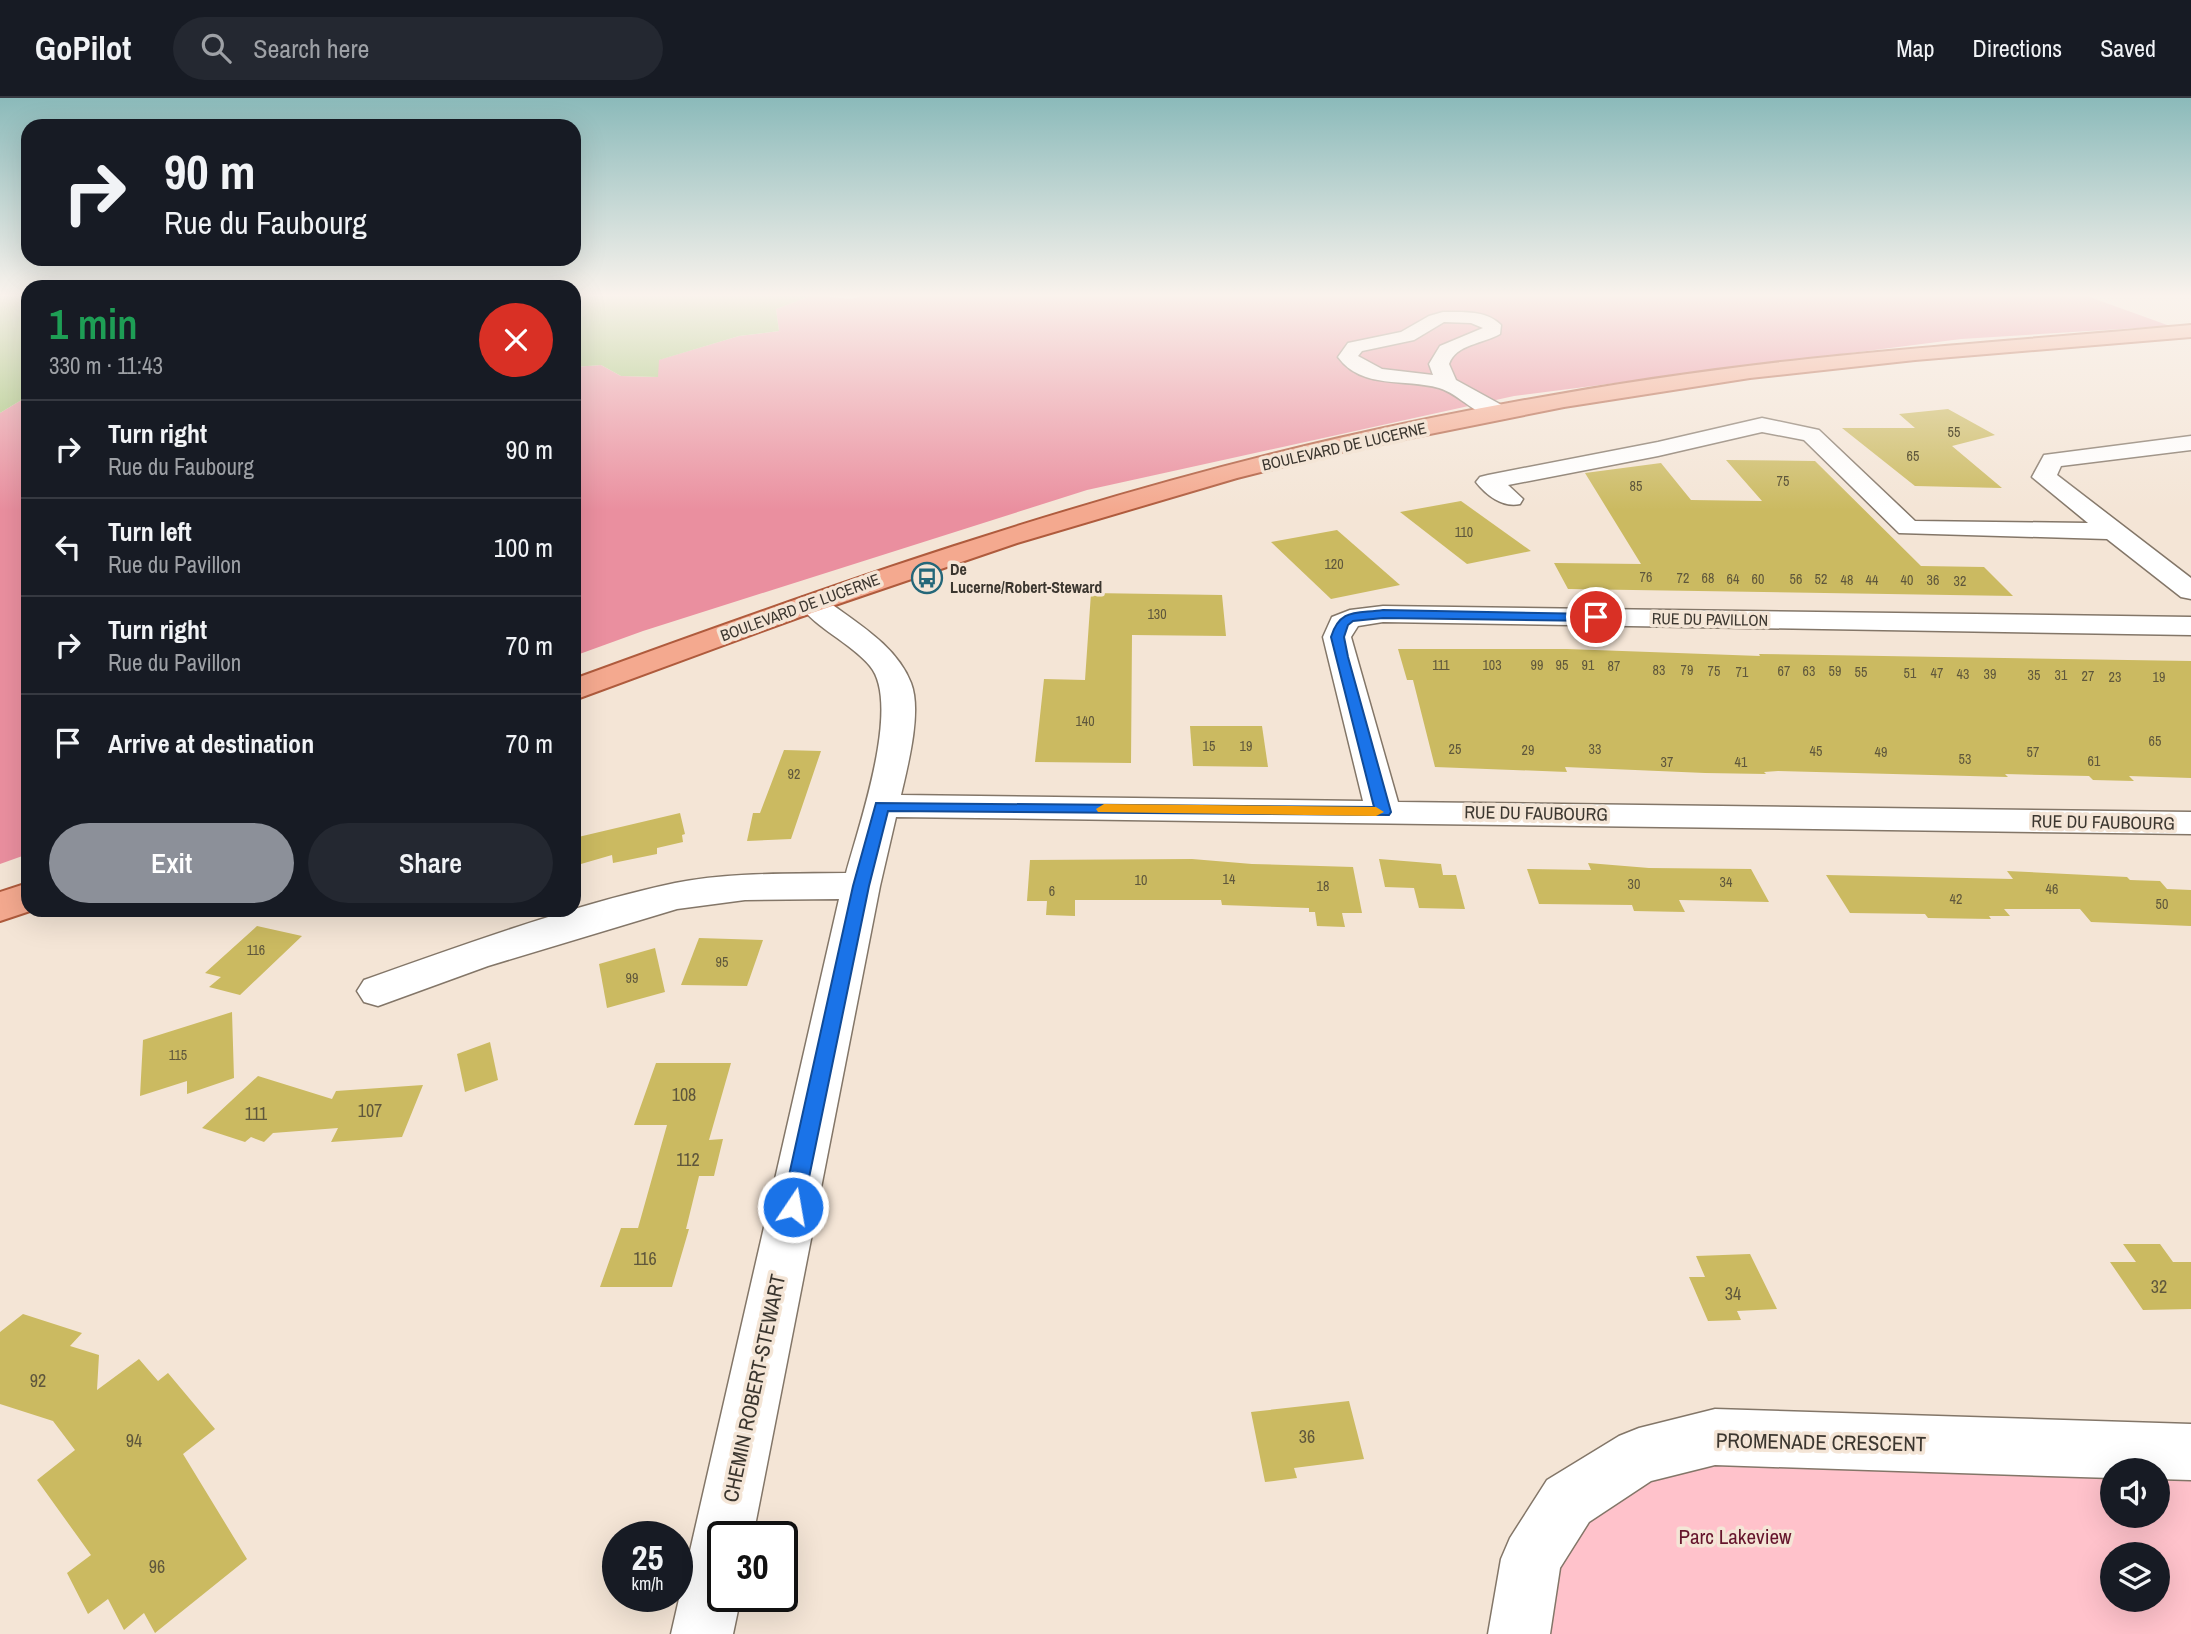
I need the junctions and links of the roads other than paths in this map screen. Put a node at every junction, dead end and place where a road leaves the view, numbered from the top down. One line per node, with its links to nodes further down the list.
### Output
1 (1360, 367): 4 (street)
2 (1439, 367): 4 (street)
3 (1804, 367): 5 (main road, BOULEVARD DE LUCERNE)
4 (1447, 383): 5 (street)
5 (1499, 413): 10 (main road, BOULEVARD DE LUCERNE)
6 (2191, 443): 8 (street)
7 (1511, 499): 8 (street)
8 (2113, 531): 9 (street)
9 (2191, 591)
10 (811, 603): 12 (main road, BOULEVARD DE LUCERNE); 13 (street, CHEMIN ROBERT-STEWART)
11 (2191, 626): 14 (street, RUE DU PAVILLON)
12 (581, 687)
13 (882, 807): 14 (street, RUE DU FAUBOURG); 16 (street, CHEMIN ROBERT-STEWART)
14 (1383, 812): 15 (street, RUE DU FAUBOURG)
15 (2191, 823)
16 (861, 886): 19 (street); 21 (street, CHEMIN ROBERT-STEWART)
17 (21, 900): 18 (main road)
18 (0, 907)
19 (378, 991)
20 (2191, 1452): 22 (street, PROMENADE CRESCENT)
21 (702, 1634)
22 (1519, 1634)

